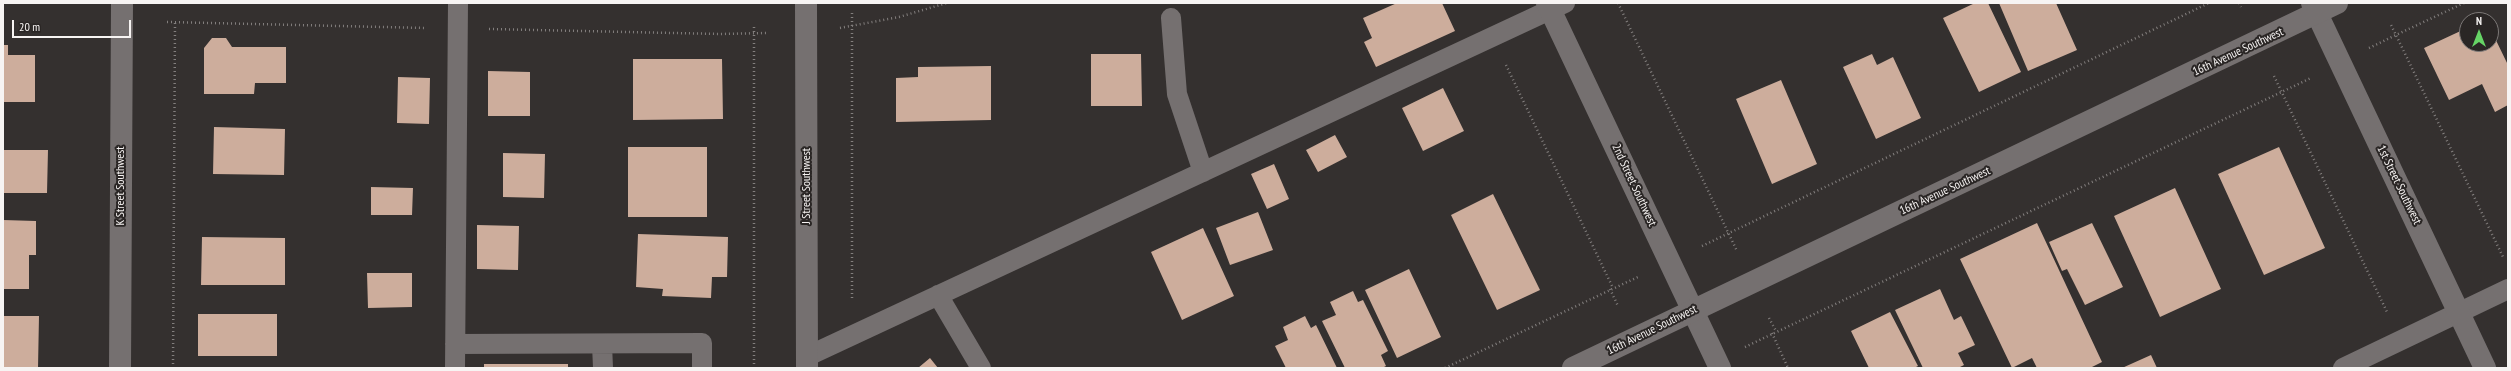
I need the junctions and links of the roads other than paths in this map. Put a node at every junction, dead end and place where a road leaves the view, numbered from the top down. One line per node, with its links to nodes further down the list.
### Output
1 (122, 3): 16 (street, K Street Southwest)
2 (458, 3): 13 (lane)
3 (806, 3): 15 (street, J Street Southwest)
4 (2337, 3): 6 (street, 16th Avenue Southwest)
5 (1554, 5): 8 (lane); 11 (street, 2nd Street Southwest)
6 (2314, 8): 11 (street, 16th Avenue Southwest); 12 (street, 1st Street Southwest)
7 (1171, 18): 8 (lane)
8 (1203, 172): 10 (lane)
9 (2508, 289): 12 (lane)
10 (938, 295): 15 (lane); 20 (lane)
11 (1693, 310): 21 (street, 16th Avenue Southwest); 22 (street, 2nd Street Southwest)
12 (2459, 312): 23 (lane); 24 (street, 1st Street Southwest)
13 (455, 344): 14 (lane); 17 (lane)
14 (602, 344): 18 (lane); 19 (lane)
15 (808, 362)
16 (120, 368)
17 (455, 368)
18 (602, 368)
19 (702, 368)
20 (981, 368)
21 (1573, 368)
22 (1720, 368)
23 (2343, 368)
24 (2485, 368)

